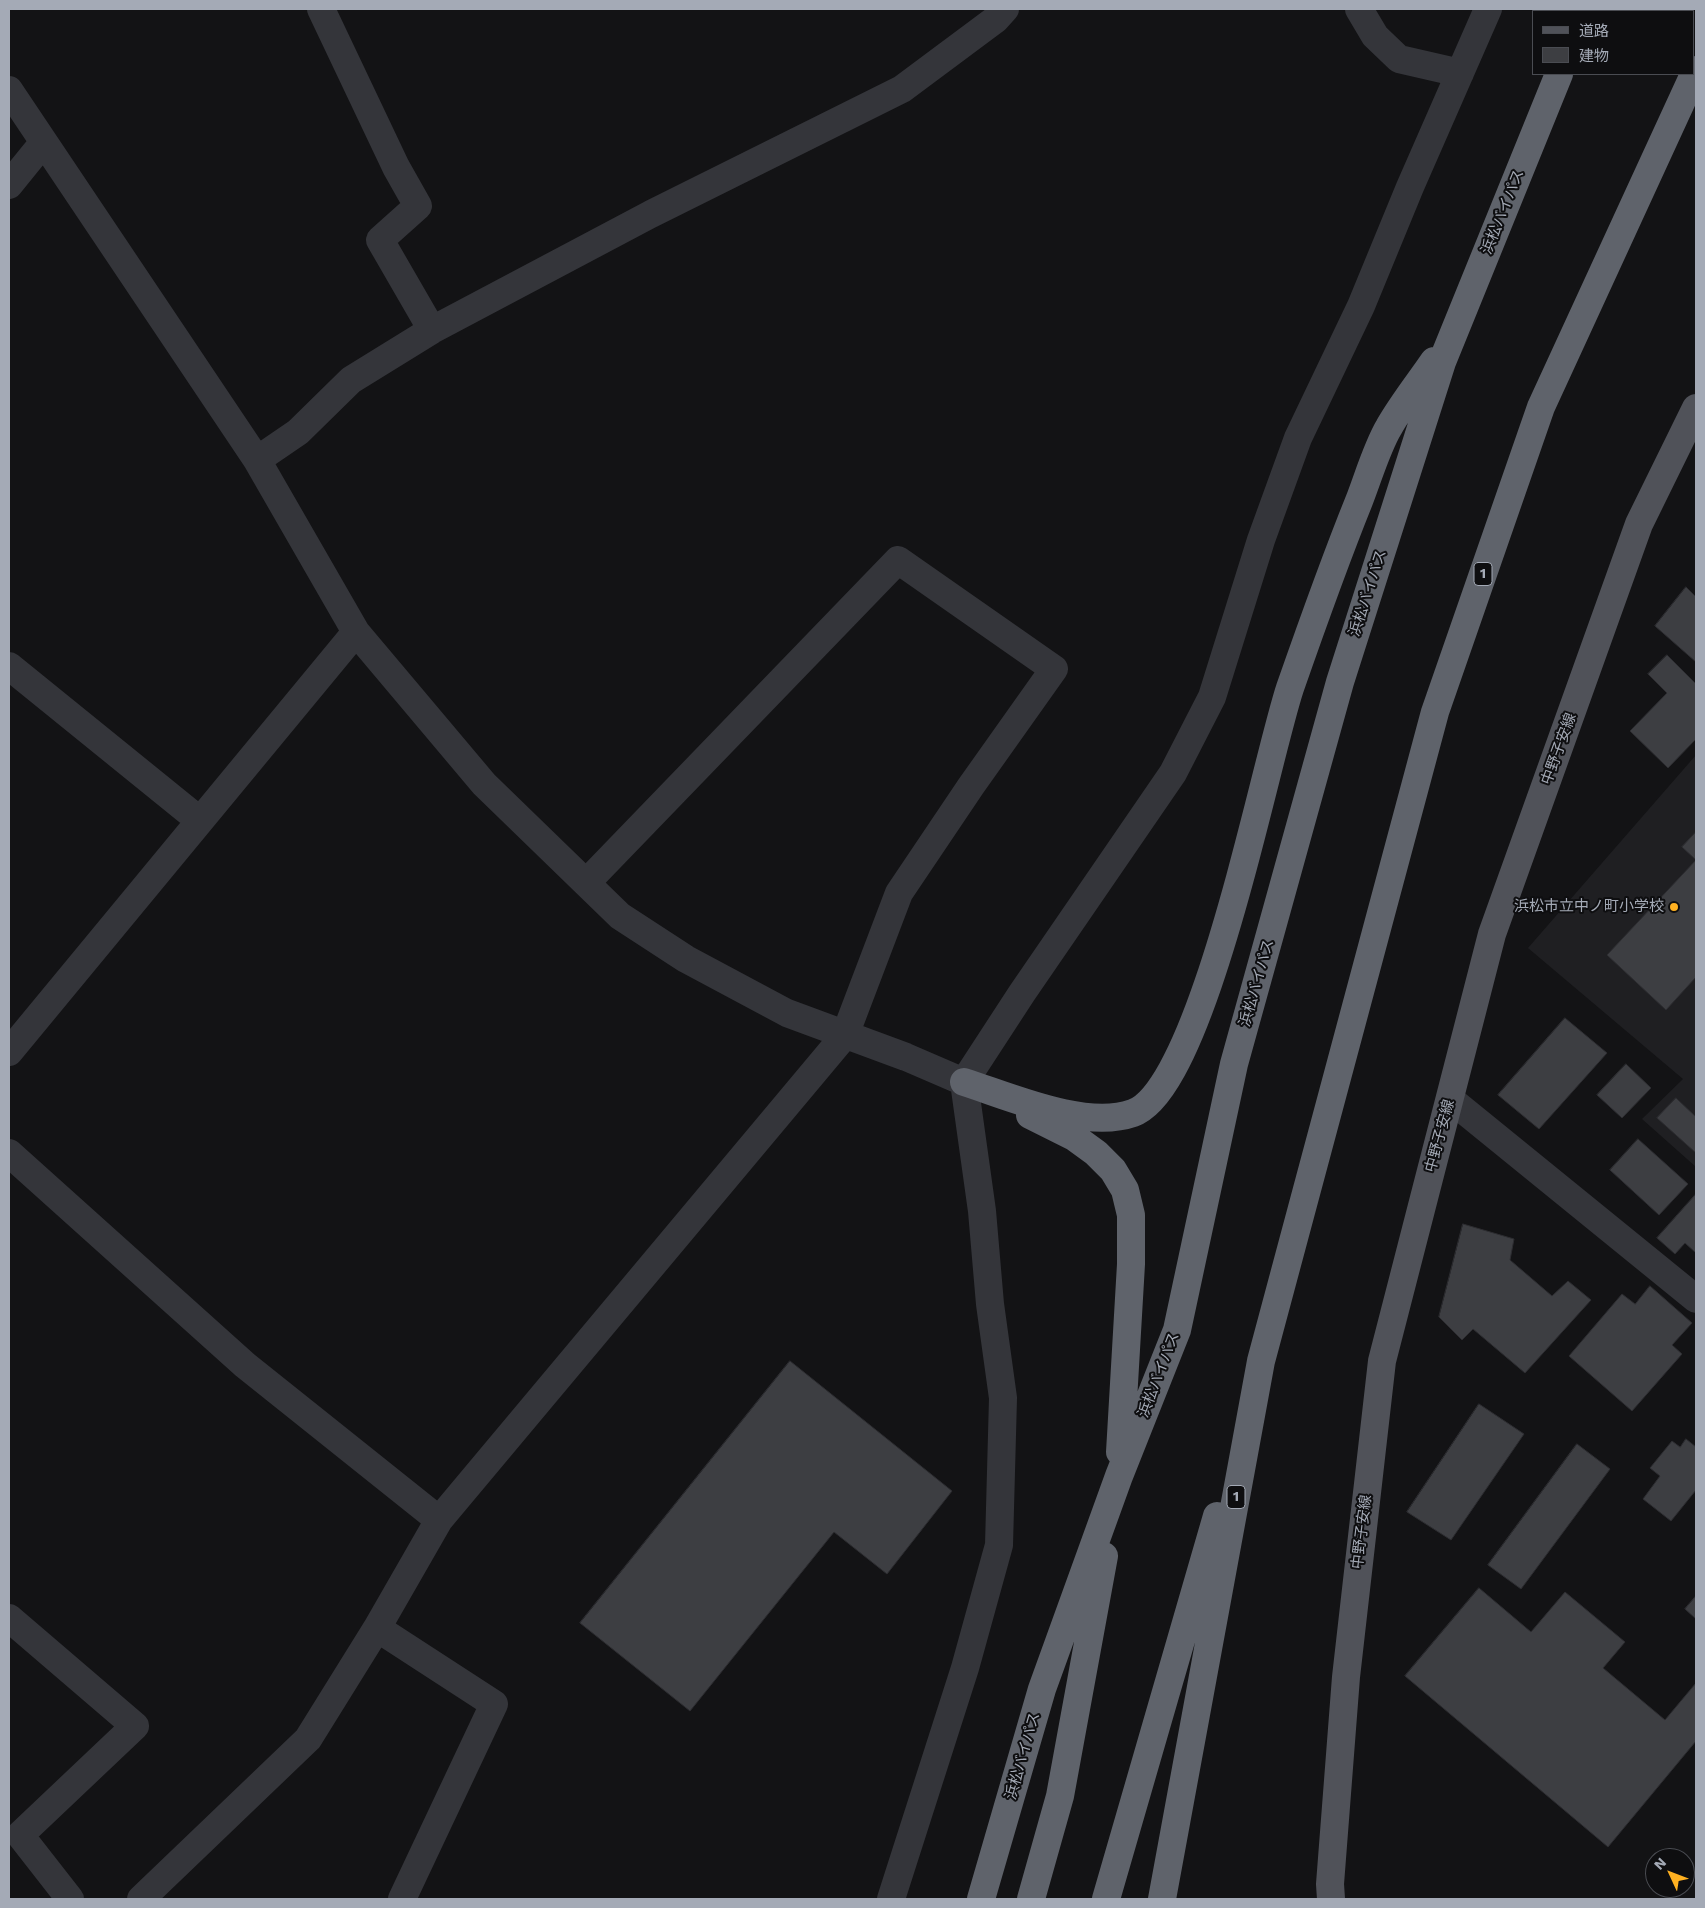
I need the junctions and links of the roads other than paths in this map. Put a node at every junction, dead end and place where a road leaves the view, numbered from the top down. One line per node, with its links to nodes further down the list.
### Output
1 (320, 9): 13 (street)
2 (1005, 9): 13 (street)
3 (1359, 9): 5 (street)
4 (1488, 9): 5 (street)
5 (1460, 73): 23 (street)
6 (1559, 75): 14 (highway, 浜松バイパス)
7 (1694, 75): 10 (highway, 1)
8 (9, 90): 11 (street)
9 (1696, 92): 10 (highway, 1)
10 (1671, 124): 27 (highway, 1)
11 (43, 143): 12 (street); 16 (street)
12 (9, 185)
13 (432, 330): 16 (street)
14 (1454, 332): 23 (highway); 28 (highway, 浜松バイパス)
15 (1696, 408): 24 (main road, 中野子安線)
16 (257, 460): 17 (street)
17 (356, 632): 19 (street); 20 (street)
18 (9, 666): 19 (street)
19 (199, 820): 22 (street)
20 (586, 883): 21 (street); 21 (street)
21 (845, 1035): 23 (street); 29 (street)
22 (9, 1052)
23 (964, 1082): 28 (highway); 35 (street)
24 (1450, 1099): 26 (street); 40 (main road, 中野子安線)
25 (9, 1153): 29 (street)
26 (1696, 1299)
27 (1261, 1361): 38 (highway); 39 (highway, 1)
28 (1119, 1476): 36 (highway, 浜松バイパス); 37 (highway)
29 (440, 1520): 31 (street)
30 (9, 1618): 32 (street)
31 (377, 1628): 33 (street); 34 (street)
32 (70, 1899)
33 (142, 1899)
34 (402, 1899)
35 (891, 1899)
36 (981, 1899)
37 (1031, 1899)
38 (1106, 1899)
39 (1162, 1899)
40 (1331, 1899)

